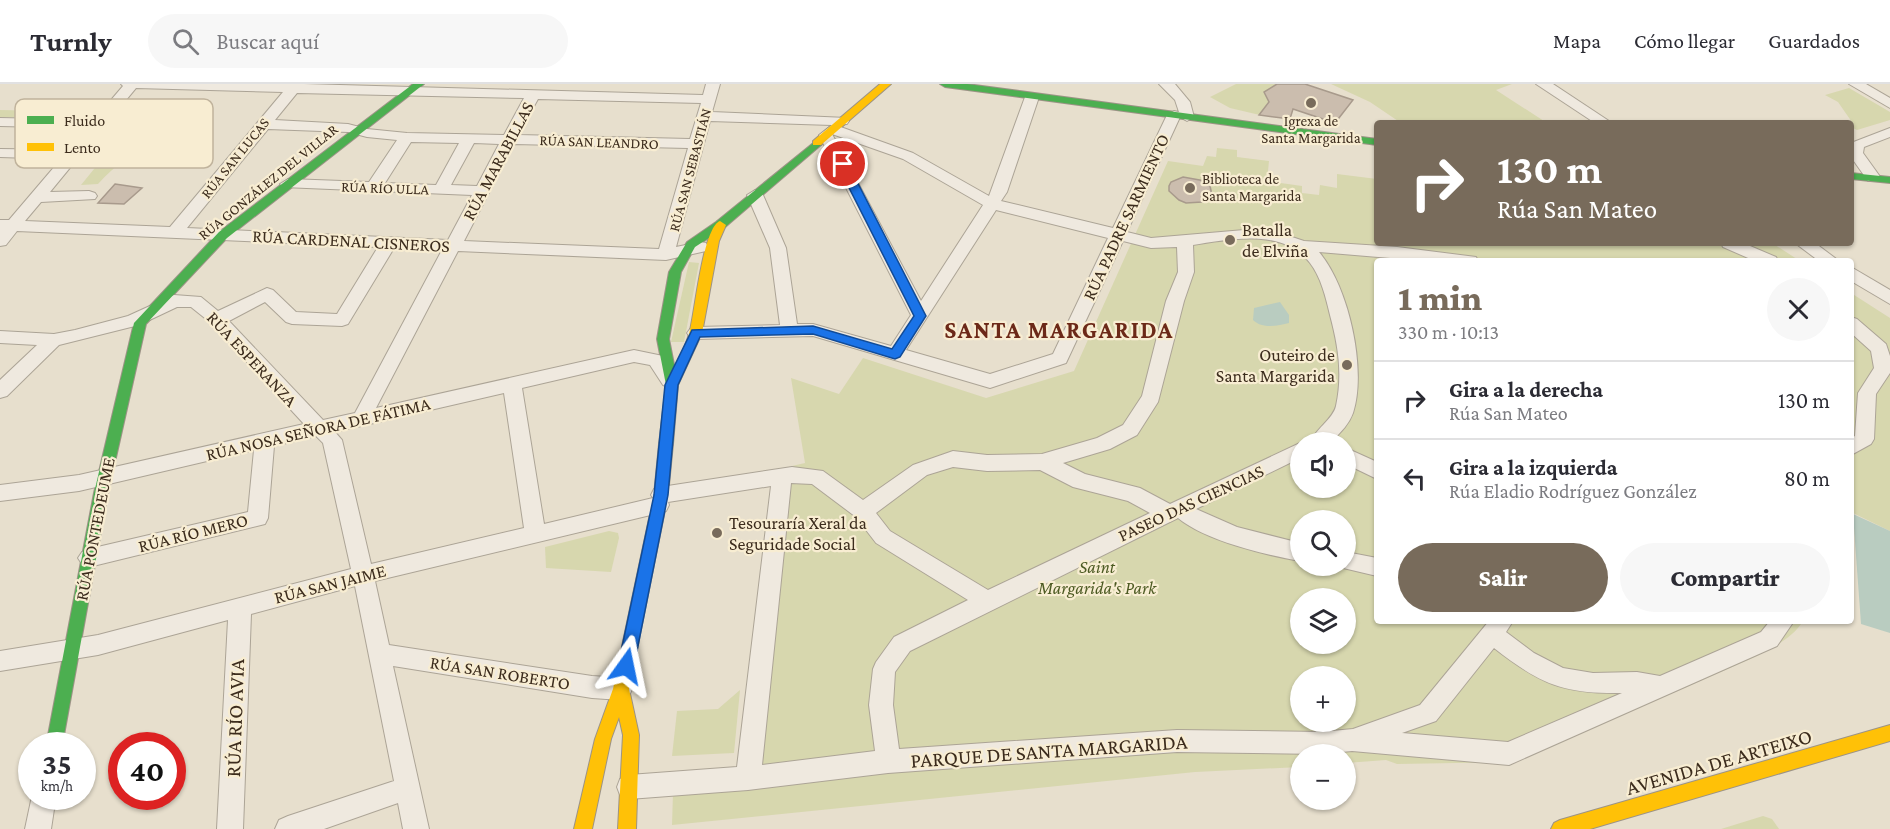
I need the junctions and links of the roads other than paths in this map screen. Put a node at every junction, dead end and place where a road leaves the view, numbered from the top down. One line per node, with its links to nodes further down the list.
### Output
1 (131, 84): 8 (street); 14 (street)
2 (886, 84): 23 (street)
3 (945, 84): 10 (street)
4 (1166, 84): 17 (street)
5 (1543, 84): 18 (street)
6 (1558, 84): 19 (street)
7 (1856, 84): 15 (street)
8 (294, 86): 9 (street); 22 (street, RÚA SAN LUCAS)
9 (414, 88): 12 (street); 24 (street, RÚA GONZÁLEZ DEL VILLAR)
10 (996, 88): 13 (street)
11 (711, 92): 12 (street); 16 (street, RÚA SAN SEBASTIÁN)
12 (533, 94): 28 (street, RÚA MARABILLAS)
13 (1032, 96): 17 (street); 44 (street)
14 (119, 99)
15 (1890, 104)
16 (705, 116): 23 (street); 30 (street, RÚA SAN SEBASTIÁN)
17 (1180, 116): 29 (street); 49 (street, RÚA PADRE SARMIENTO)
18 (1600, 120)
19 (1615, 120)
20 (0, 122): 21 (street)
21 (15, 122)
22 (262, 124): 24 (street, RÚA SAN LEANDRO); 47 (street, RÚA SAN LUCAS)
23 (834, 128): 41 (street); 44 (street); 67 (street)
24 (358, 131): 26 (street, RÚA SAN LEANDRO); 37 (street, RÚA GONZÁLEZ DEL VILLAR)
25 (1890, 132): 35 (street)
26 (407, 137): 27 (street, RÚA SAN LEANDRO); 38 (street)
27 (469, 138): 28 (street, RÚA SAN LEANDRO); 39 (street)
28 (509, 139): 30 (street, RÚA SAN LEANDRO); 40 (street, RÚA MARABILLAS)
29 (1374, 142)
30 (697, 144): 59 (street, RÚA SAN SEBASTIÁN)
31 (0, 153): 32 (street)
32 (15, 153)
33 (61, 168): 43 (street)
34 (1854, 176): 35 (street)
35 (1873, 178): 36 (street)
36 (1890, 180)
37 (288, 184): 38 (street, RÚA RÍO ULLA); 48 (street, RÚA GONZÁLEZ DEL VILLAR)
38 (374, 187): 39 (street, RÚA RÍO ULLA)
39 (441, 190): 40 (street, RÚA RÍO ULLA)
40 (482, 191): 54 (street, RÚA MARABILLAS)
41 (755, 195): 45 (street); 70 (street)
42 (89, 196): 43 (street)
43 (36, 197): 46 (street)
44 (992, 204): 49 (street); 67 (street)
45 (720, 225): 51 (street); 58 (street)
46 (6, 226): 47 (street, RÚA CARDENAL CISNEROS); 50 (street)
47 (174, 233): 48 (street, RÚA CARDENAL CISNEROS)
48 (223, 235): 53 (street, RÚA CARDENAL CISNEROS); 66 (street, RÚA GONZÁLEZ DEL VILLAR)
49 (1118, 235): 52 (street); 75 (street, RÚA PADRE SARMIENTO)
50 (0, 241)
51 (713, 241): 58 (street, RÚA CARDENAL CISNEROS); 71 (street)
52 (1185, 241): 55 (street); 86 (street)
53 (389, 243): 54 (street, RÚA CARDENAL CISNEROS); 68 (street)
54 (453, 246): 59 (street, RÚA CARDENAL CISNEROS); 80 (street, RÚA MARABILLAS)
55 (1303, 246): 60 (street); 82 (street)
56 (1736, 246): 61 (street)
57 (1808, 246): 62 (street)
58 (685, 252): 59 (street, RÚA CARDENAL CISNEROS); 63 (street)
59 (666, 255): 63 (street)
60 (1446, 258)
61 (1763, 258)
62 (1826, 258)
63 (675, 272): 73 (street)
64 (1854, 275): 65 (street)
65 (1890, 298)
66 (146, 315): 68 (street, RÚA ESPERANZA); 74 (street); 90 (street, RÚA PONTEDEUME)
67 (920, 316): 75 (street)
68 (217, 319): 81 (street, RÚA ESPERANZA)
69 (1854, 326): 84 (street)
70 (789, 330): 71 (street, RÚA PADRE SARMIENTO); 75 (street, RÚA PADRE SARMIENTO)
71 (696, 333): 78 (street)
72 (0, 337): 74 (street)
73 (663, 339): 76 (street, RÚA NOSA SEÑORA DE FÁTIMA); 78 (street)
74 (54, 340): 79 (street)
75 (895, 354)
76 (634, 356): 77 (street, RÚA NOSA SEÑORA DE FÁTIMA); 78 (street)
77 (512, 384): 80 (street, RÚA NOSA SEÑORA DE FÁTIMA); 95 (street)
78 (672, 385): 92 (street)
79 (0, 391)
80 (361, 419): 81 (street, RÚA NOSA SEÑORA DE FÁTIMA)
81 (322, 428): 83 (street, RÚA NOSA SEÑORA DE FÁTIMA); 100 (street)
82 (1329, 432)
83 (265, 441): 90 (street, RÚA NOSA SEÑORA DE FÁTIMA); 97 (street, RÚA RÍO MERO)
84 (1854, 446)
85 (1290, 455): 93 (street, PASEO DAS CIENCIAS)
86 (1042, 462): 93 (street); 94 (street)
87 (1356, 462): 88 (street)
88 (1374, 470)
89 (787, 476): 92 (street, RÚA SAN JAIME); 94 (street); 114 (street)
90 (105, 477): 91 (street, RÚA NOSA SEÑORA DE FÁTIMA); 97 (street, RÚA PONTEDEUME)
91 (0, 493)
92 (660, 500): 95 (street, RÚA SAN JAIME); 109 (street)
93 (1175, 510): 96 (street); 101 (street, PASEO DAS CIENCIAS)
94 (863, 511): 101 (street)
95 (535, 533): 100 (street, RÚA SAN JAIME)
96 (1290, 550)
97 (89, 558): 105 (street, RÚA PONTEDEUME)
98 (1356, 563): 99 (street)
99 (1374, 566)
100 (363, 575): 102 (street, RÚA SAN JAIME); 106 (street)
101 (987, 601): 113 (street, PASEO DAS CIENCIAS)
102 (240, 607): 105 (street, RÚA SAN JAIME); 119 (street, RÚA RÍO AVIA)
103 (1781, 624): 108 (street, PARQUE DE SANTA MARGARIDA)
104 (1497, 627): 108 (street, PARQUE DE SANTA MARGARIDA); 112 (street, PARQUE DE SANTA MARGARIDA)
105 (72, 650): 107 (street, RÚA SAN JAIME); 110 (street, RÚA PONTEDEUME)
106 (379, 654): 109 (street, RÚA SAN ROBERTO); 116 (street)
107 (0, 661)
108 (1662, 687): 112 (street, PARQUE DE SANTA MARGARIDA)
109 (621, 689): 115 (street); 122 (street)
110 (57, 732)
111 (1890, 734): 124 (street, AVENIDA DE ARTEIXO)
112 (1352, 740): 113 (street, PARQUE DE SANTA MARGARIDA)
113 (888, 761): 114 (street, PARQUE DE SANTA MARGARIDA)
114 (748, 778): 115 (street, PARQUE DE SANTA MARGARIDA)
115 (629, 787): 123 (street)
116 (407, 788): 120 (street); 121 (street)
117 (41, 810): 118 (street)
118 (38, 829)
119 (230, 829)
120 (288, 829)
121 (416, 829)
122 (583, 829)
123 (627, 829)
124 (1560, 829)

